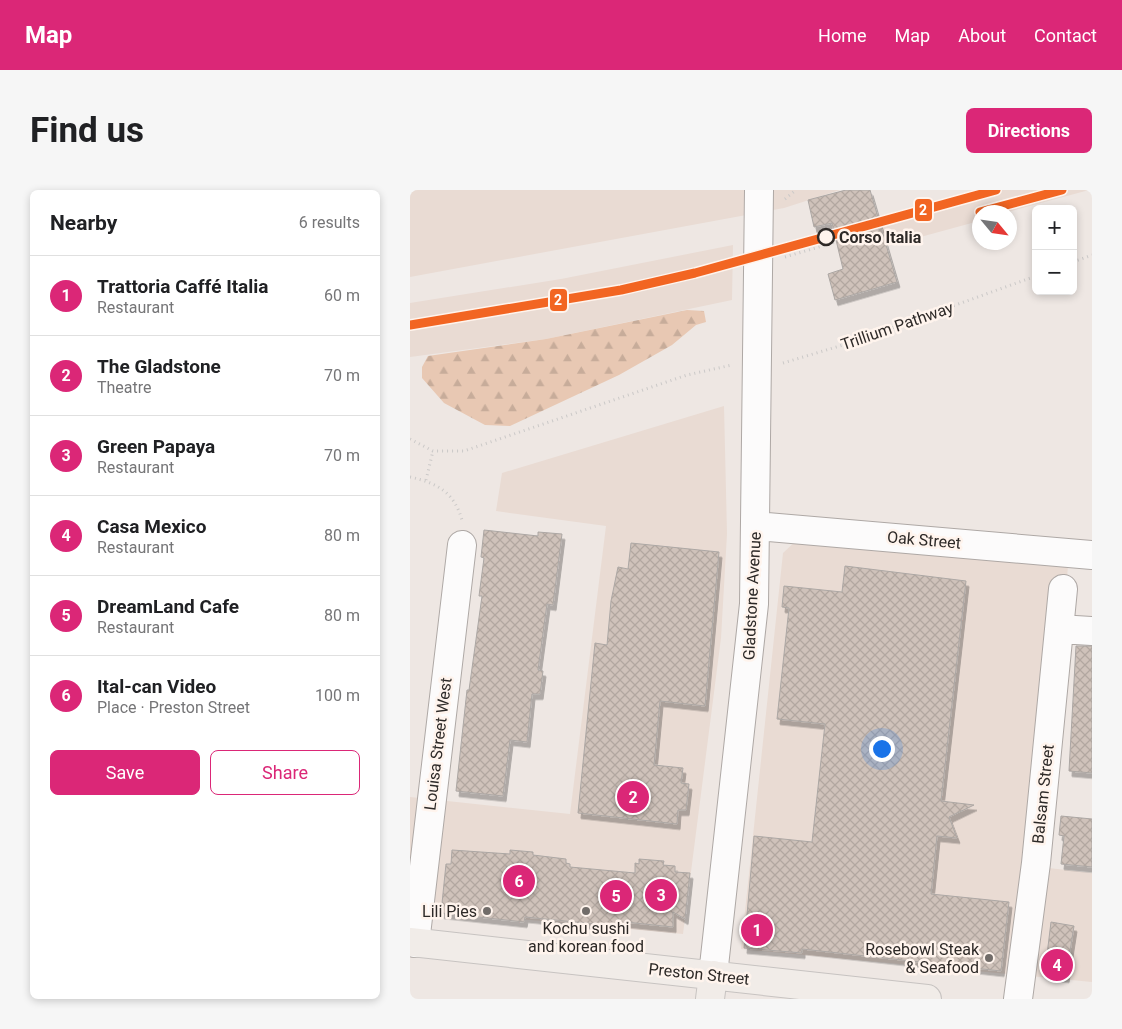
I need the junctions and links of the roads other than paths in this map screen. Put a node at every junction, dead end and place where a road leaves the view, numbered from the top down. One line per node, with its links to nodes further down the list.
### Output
1 (769, 197): 2 (street, Gladstone Avenue)
2 (756, 526): 4 (street, Oak Street); 9 (street, Gladstone Avenue)
3 (462, 545): 8 (street, Louisa Street West)
4 (1092, 555)
5 (1063, 589): 6 (street, Balsam Street)
6 (1059, 629): 7 (street); 11 (street, Balsam Street)
7 (1092, 632)
8 (412, 942): 9 (main road, Preston Street)
9 (712, 987): 10 (main road, Preston Street)
10 (928, 999)
11 (1018, 999)

